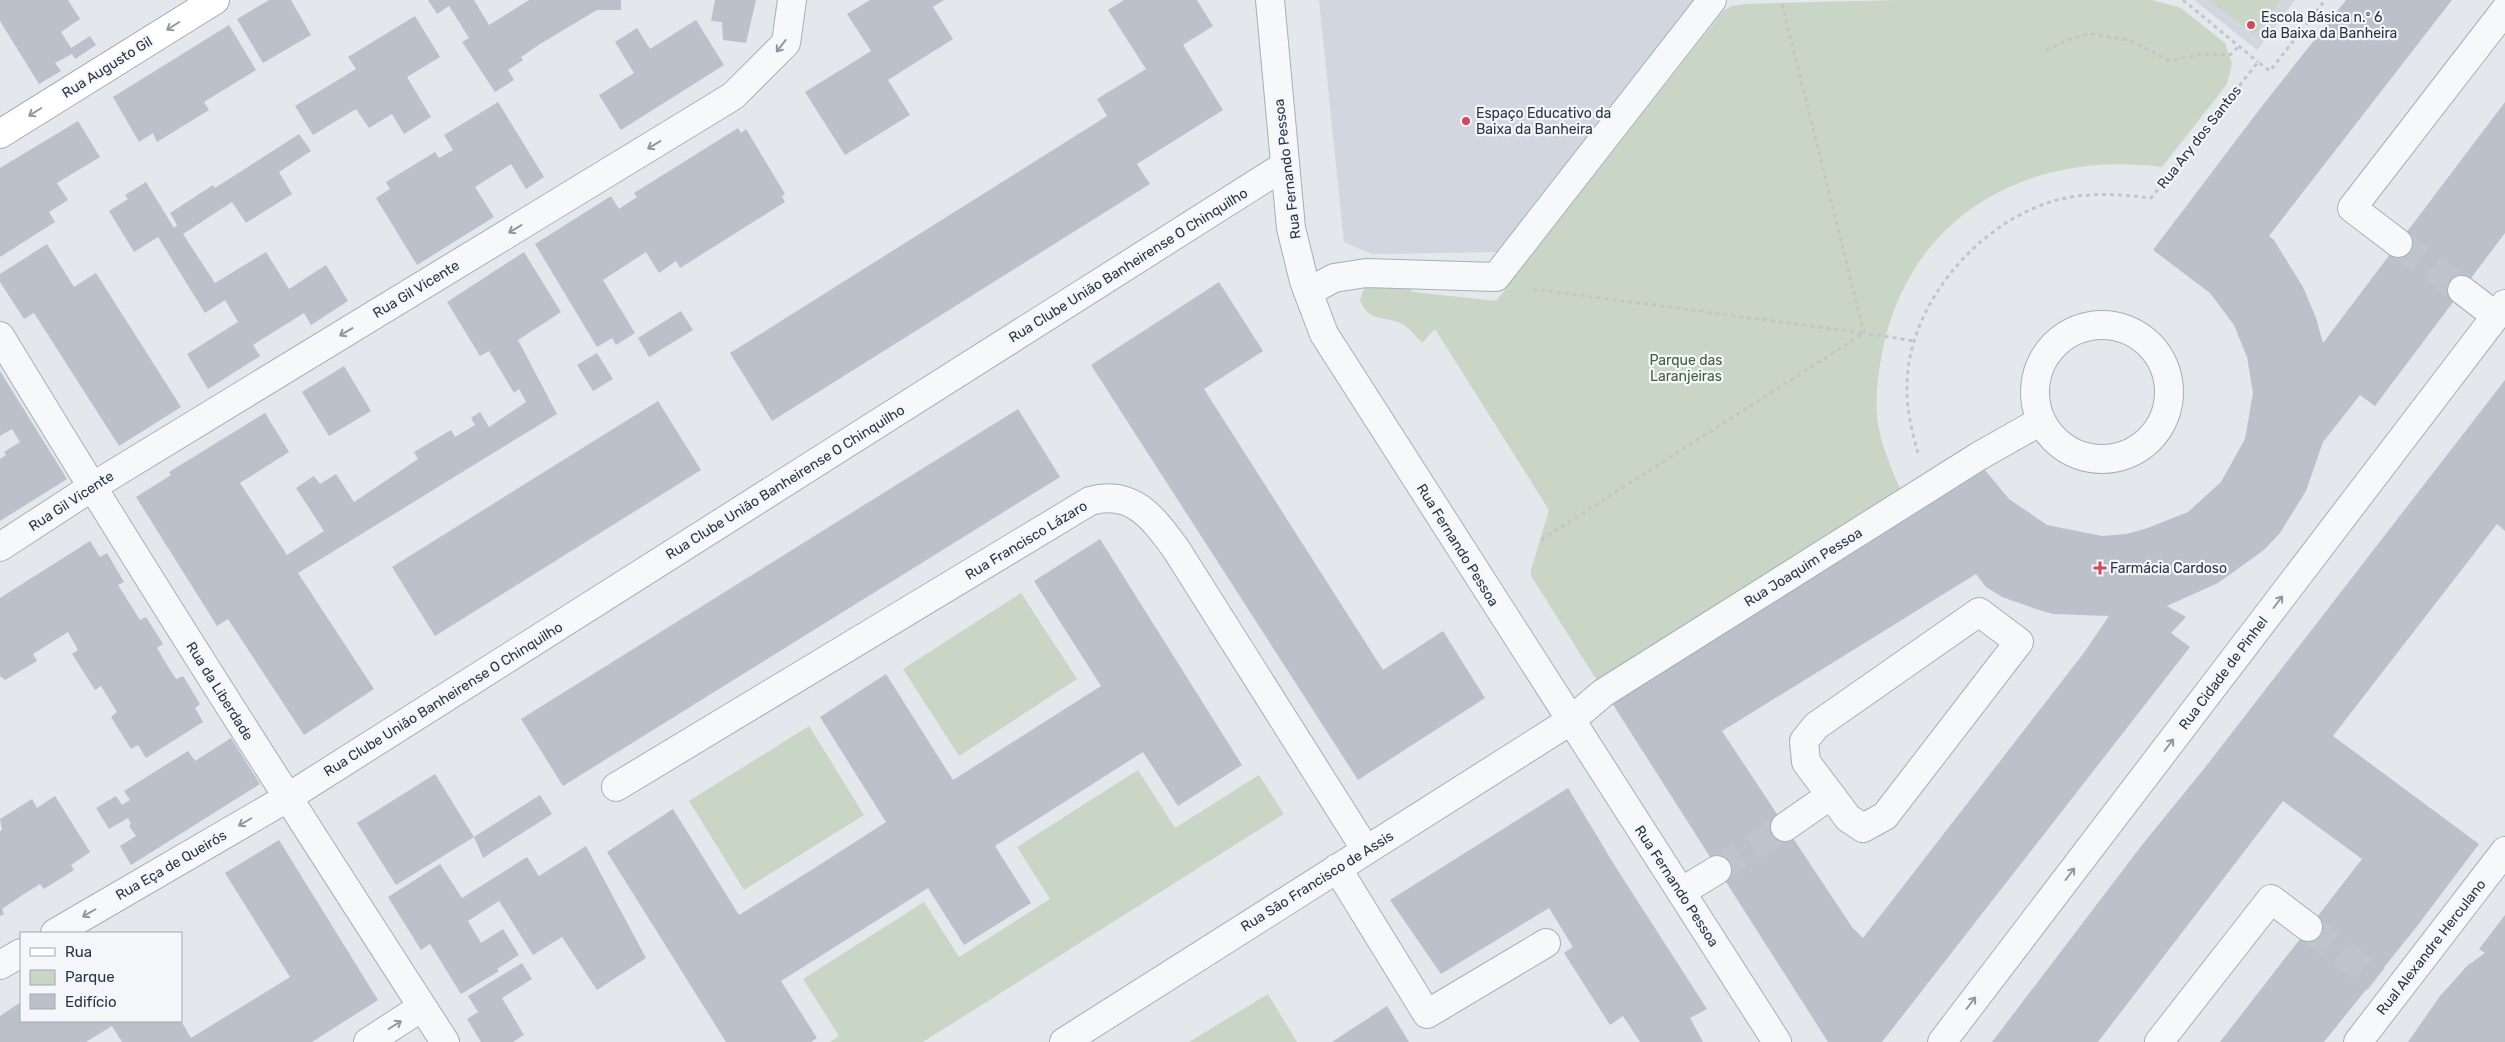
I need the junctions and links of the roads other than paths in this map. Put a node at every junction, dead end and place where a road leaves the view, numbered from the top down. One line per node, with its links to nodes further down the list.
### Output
1 (215, 0): 6 (main road, Rua Augusto Gil, one-way to 6)
2 (792, 0): 14 (street, Rua Gil Vicente, one-way to 14)
3 (1270, 0): 7 (street, Rua Fernando Pessoa)
4 (1712, 0): 10 (street)
5 (2505, 10): 8 (street)
6 (0, 134)
7 (1284, 166): 10 (street, Rua Fernando Pessoa); 19 (street, Rua Clube União Banheirense O Chinquilho)
8 (2398, 243)
9 (2462, 290): 11 (street)
10 (1308, 292): 16 (street, Rua Fernando Pessoa)
11 (2500, 310): 36 (street, Rua Cidade de Pinhel, one-way to 11)
12 (0, 336): 14 (street, Rua da Liberdade)
13 (2041, 421): 13 (street); 16 (street, Rua Joaquim Pessoa)
14 (92, 487): 15 (street, Rua Gil Vicente); 19 (street, Rua da Liberdade)
15 (0, 547)
16 (1570, 721): 21 (street, Rua São Francisco de Assis); 25 (street, Rua Fernando Pessoa)
17 (616, 787): 21 (street, Rua Francisco Lázaro)
18 (1831, 795): 18 (street); 20 (street)
19 (287, 798): 27 (street, Rua Eça de Queirós, one-way to 27); 31 (street, Rua da Liberdade)
20 (1785, 827)
21 (1366, 850): 23 (street, Rua São Francisco de Assis)
22 (2505, 851): 38 (street, Rual Alexandre Herculano)
23 (1338, 868): 28 (street); 34 (street, Rua São Francisco de Assis)
24 (1717, 870): 25 (street)
25 (1681, 892): 35 (street, Rua Fernando Pessoa)
26 (2308, 926): 37 (street)
27 (57, 932)
28 (1546, 942)
29 (20, 954): 30 (street)
30 (0, 965)
31 (422, 1007): 32 (street, one-way to 31); 33 (street, Rua da Liberdade)
32 (368, 1042)
33 (445, 1042)
34 (1064, 1042)
35 (1776, 1042)
36 (1942, 1042)
37 (2159, 1042)
38 (2358, 1042)

